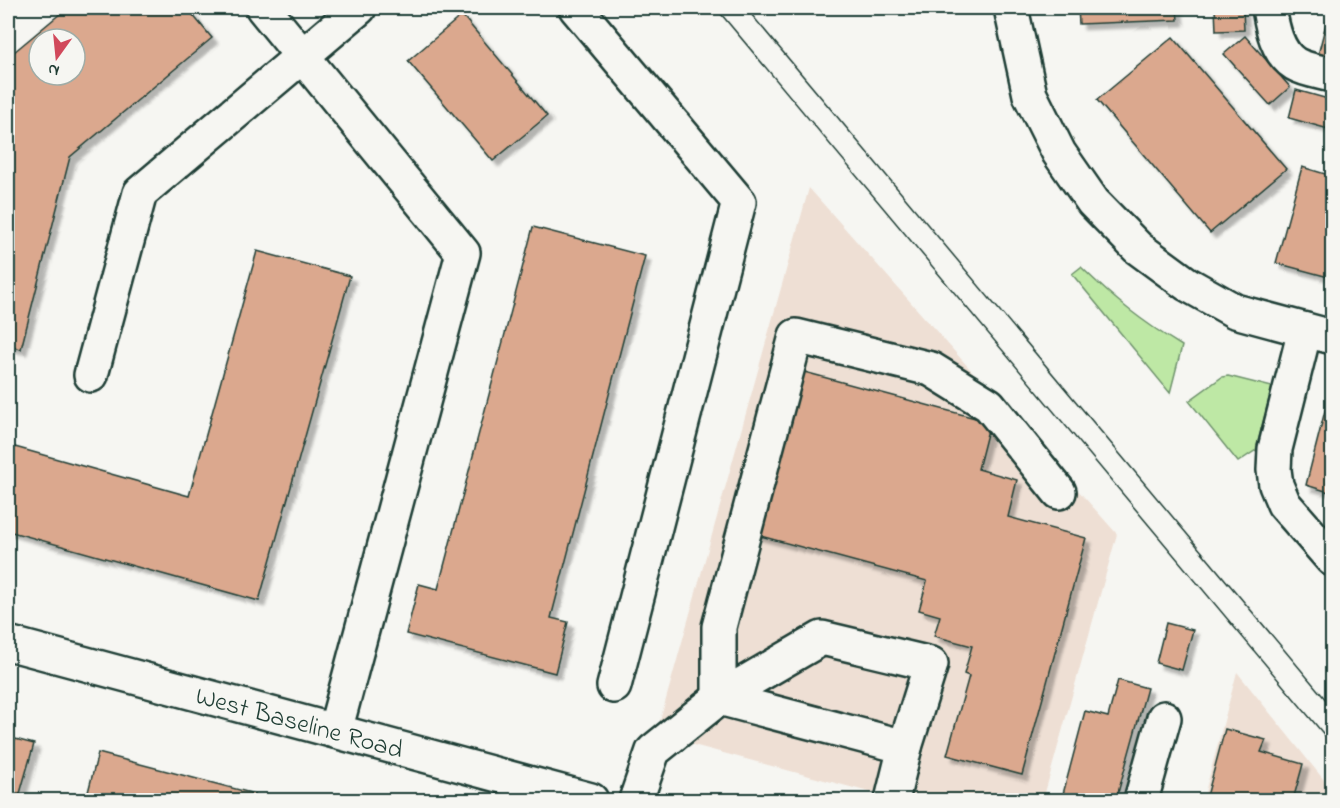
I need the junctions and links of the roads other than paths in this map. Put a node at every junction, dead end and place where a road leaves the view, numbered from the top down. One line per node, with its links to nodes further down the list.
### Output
1 (263, 8): 6 (main road)
2 (359, 8): 6 (main road)
3 (576, 8): 13 (main road)
4 (1011, 8): 8 (main road)
5 (1269, 8): 7 (main road)
6 (302, 56): 9 (main road); 16 (main road)
7 (1332, 75)
8 (1319, 334): 11 (main road)
9 (91, 375)
10 (1059, 492): 14 (main road)
11 (1332, 559)
12 (8, 643): 16 (main road, West Baseline Road)
13 (614, 686)
14 (719, 698): 17 (main road); 17 (main road); 19 (main road)
15 (1164, 718): 21 (main road)
16 (334, 731): 18 (main road, West Baseline Road)
17 (905, 747): 20 (main road)
18 (591, 801)
19 (636, 801)
20 (892, 801)
21 (1141, 801)

